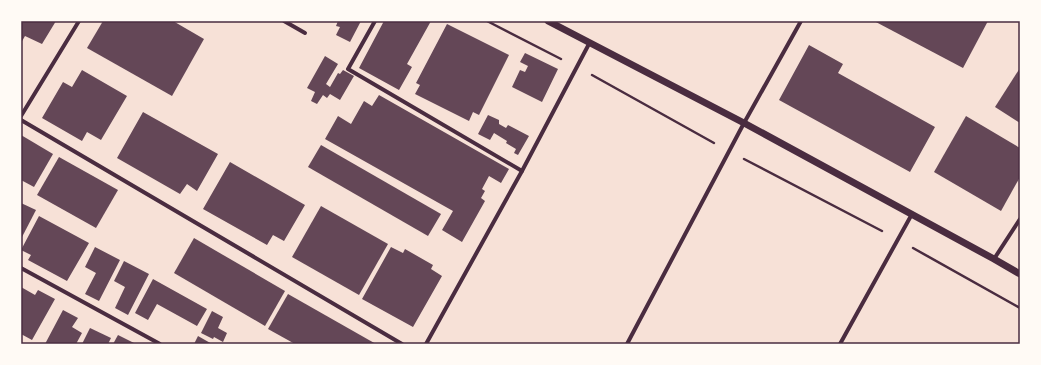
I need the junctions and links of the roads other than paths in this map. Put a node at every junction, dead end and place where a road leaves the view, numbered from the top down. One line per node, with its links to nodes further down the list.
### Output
1 (79, 21): 8 (street)
2 (284, 21): 6 (street)
3 (375, 21): 11 (street)
4 (548, 21): 7 (street)
5 (801, 21): 10 (street)
6 (305, 33)
7 (590, 42): 10 (street); 11 (street)
8 (21, 116)
9 (21, 120): 18 (street)
10 (744, 123): 12 (street); 20 (street)
11 (522, 171): 19 (street)
12 (912, 214): 14 (street); 21 (street)
13 (1020, 219): 14 (street)
14 (994, 258): 16 (street)
15 (21, 268): 17 (street)
16 (1020, 274)
17 (160, 344)
18 (402, 344)
19 (426, 344)
20 (627, 344)
21 (840, 344)

